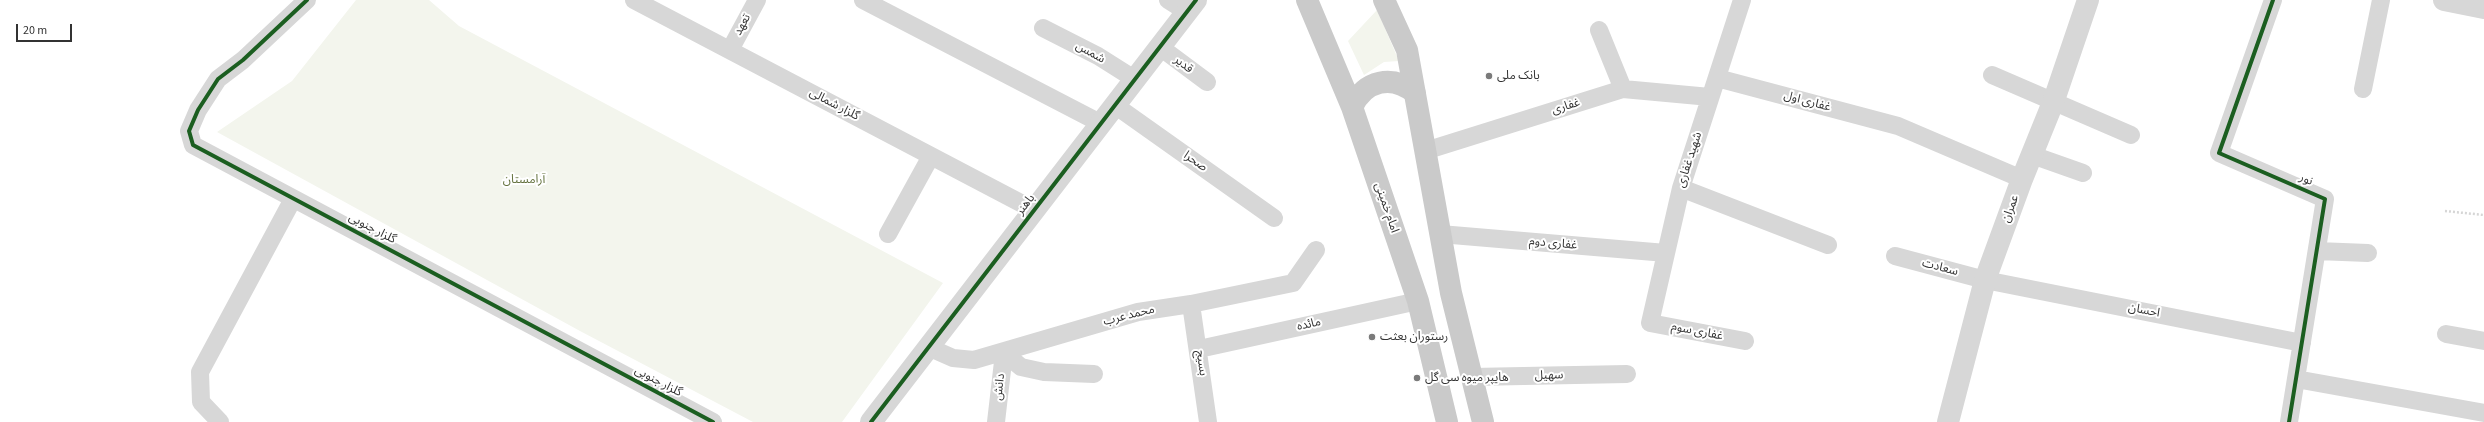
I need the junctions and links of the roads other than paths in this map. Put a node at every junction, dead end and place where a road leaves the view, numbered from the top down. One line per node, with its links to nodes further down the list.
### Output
1 (307, 0): 38 (street, گلزار جنوبی)
2 (634, 0): 18 (street, گلزار شمالی)
3 (757, 0): 18 (street, تعهد)
4 (863, 0): 30 (street)
5 (1168, 0): 13 (street)
6 (1307, 0): 29 (main road, امام خمینی)
7 (1384, 0): 25 (main road)
8 (1742, 0): 20 (street, شهید غفاری)
9 (2088, 0): 27 (street, عمران)
10 (2273, 0): 45 (street, نور)
11 (2381, 0): 24 (street)
12 (2444, 0): 14 (street)
13 (1191, 6): 17 (street, باهنر)
14 (2484, 8)
15 (1043, 28): 21 (street, شمس)
16 (1599, 30): 23 (street)
17 (1160, 47): 21 (street, باهنر); 22 (street, قدیر)
18 (730, 50): 34 (street, گلزار شمالی)
19 (1992, 75): 27 (street)
20 (1717, 78): 26 (street, شهید غفاری); 36 (street, غفاری اول)
21 (1136, 80): 28 (street, باهنر)
22 (1207, 82)
23 (1623, 89): 26 (street, غفاری); 32 (street, غفاری)
24 (2363, 89)
25 (1415, 93): 29 (main road); 32 (main road)
26 (1710, 97): 37 (street, شهید غفاری)
27 (2054, 100): 31 (street); 33 (street, عمران)
28 (1116, 106): 30 (street, باهنر); 40 (street, صحرا)
29 (1352, 107): 50 (main road, امام خمینی)
30 (1102, 124): 39 (street, باهنر)
31 (2131, 135)
32 (1425, 151): 42 (main road)
33 (2032, 155): 35 (street); 36 (street, عمران)
34 (931, 156): 39 (street, گلزار شمالی); 41 (street)
35 (2083, 173)
36 (2022, 179): 49 (street, عمران)
37 (1681, 188): 43 (street); 46 (street, شهید غفاری)
38 (293, 199): 65 (street); 66 (street, گلزار جنوبی)
39 (1034, 210): 57 (street, باهنر)
40 (1274, 218)
41 (888, 234)
42 (1440, 234): 46 (street, غفاری دوم); 62 (main road)
43 (1828, 244)
44 (1316, 250): 51 (street, محمد عرب)
45 (2317, 251): 47 (street); 56 (street, نور)
46 (1666, 253): 52 (street, شهید غفاری)
47 (2368, 253)
48 (1895, 256): 49 (street, سعادت)
49 (1985, 280): 56 (street, احسان); 72 (street, عمران)
50 (1418, 301): 58 (street, مائده); 70 (main road, امام خمینی)
51 (1191, 304): 58 (street, بسیج); 59 (street, محمد عرب)
52 (1650, 323): 54 (street, غفاری سوم)
53 (2446, 334): 55 (street)
54 (1744, 341)
55 (2484, 341)
56 (2302, 343): 63 (street, نور)
57 (928, 348): 59 (street, محمد عرب); 67 (street, باهنر)
58 (1199, 349): 69 (street, بسیج)
59 (1004, 353): 60 (street); 68 (street, دانش)
60 (1094, 374)
61 (1627, 374): 62 (street, سهیل)
62 (1472, 377): 71 (main road)
63 (2296, 379): 64 (street); 73 (street, نور)
64 (2484, 413)
65 (220, 422)
66 (713, 422)
67 (871, 422)
68 (996, 422)
69 (1208, 422)
70 (1446, 422)
71 (1483, 422)
72 (1948, 422)
73 (2289, 422)

